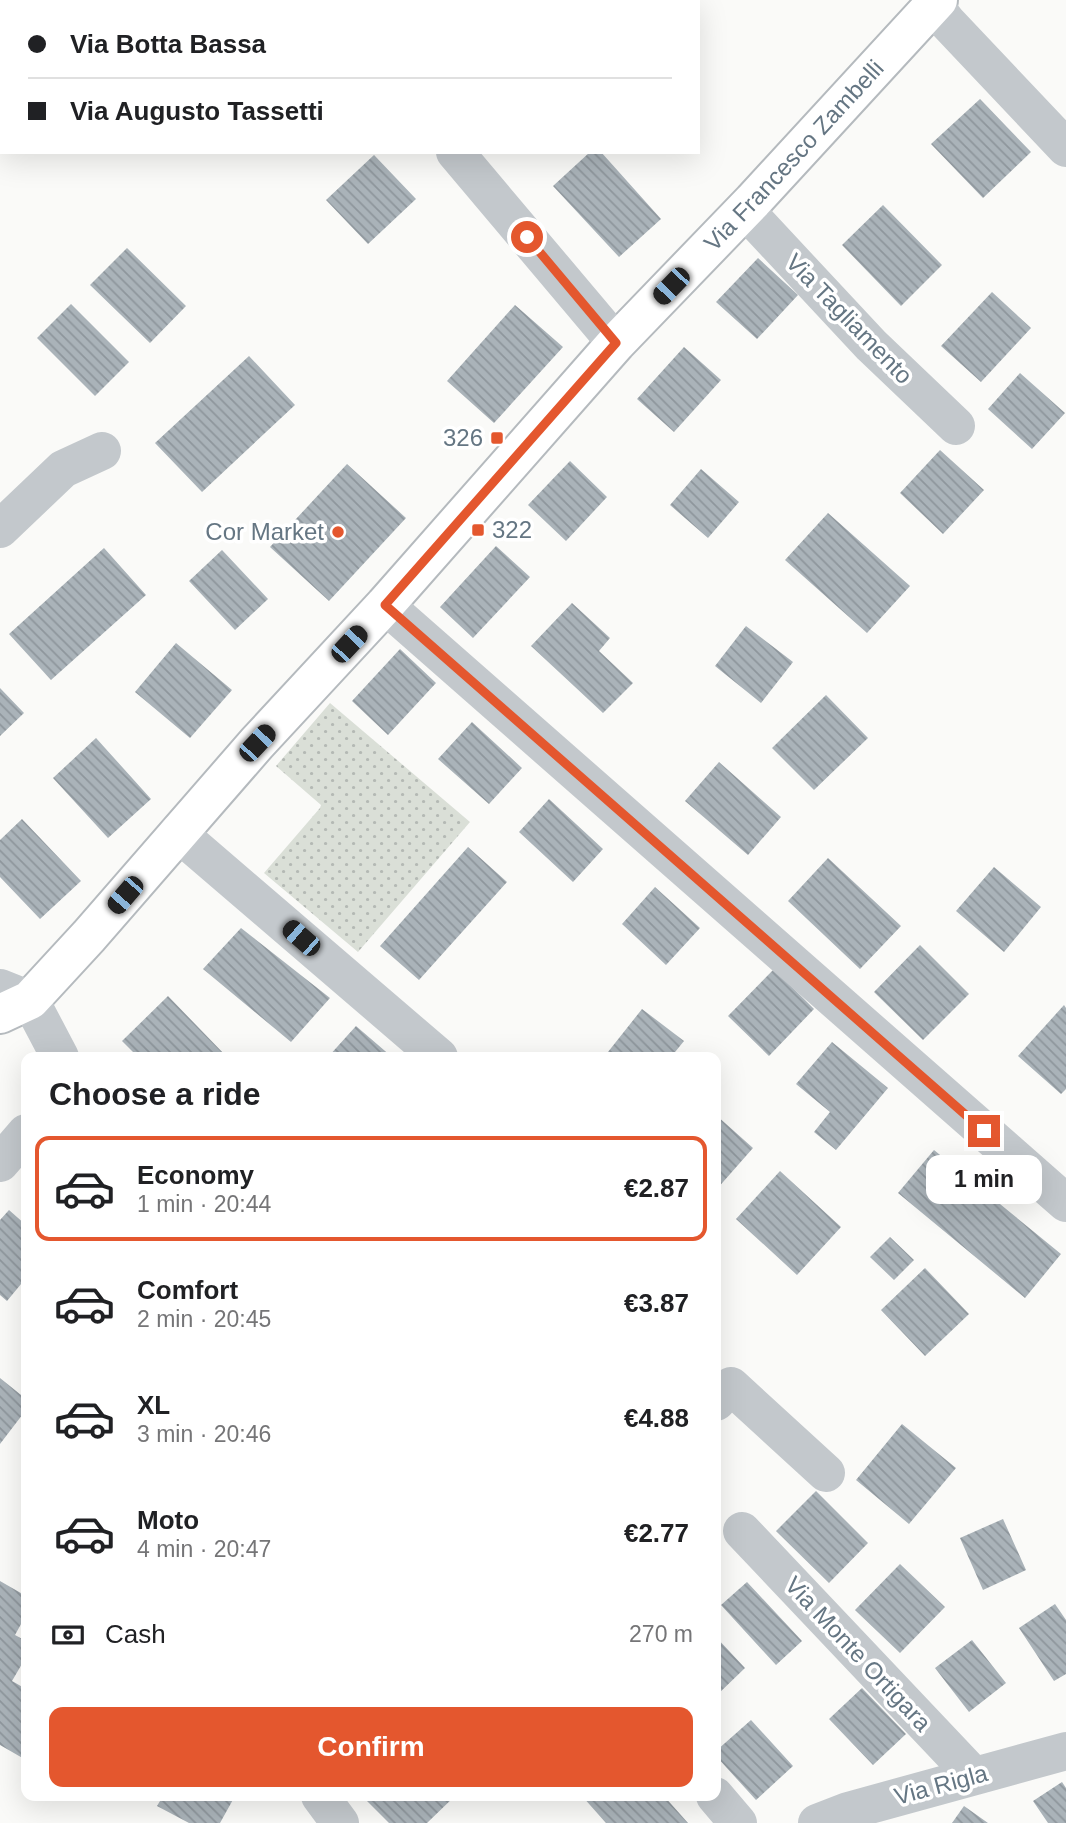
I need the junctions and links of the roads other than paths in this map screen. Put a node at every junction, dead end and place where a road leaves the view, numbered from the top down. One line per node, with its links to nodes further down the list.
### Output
1 (936, 3): 2 (street, Via Francesco Zambelli); 4 (main road, Via Francesco Zambelli)
2 (1066, 148)
3 (457, 154): 5 (street)
4 (745, 210): 5 (main road, Via Francesco Zambelli); 6 (street, Via Tagliamento)
5 (616, 343): 9 (main road, Via Francesco Zambelli)
6 (956, 426)
7 (102, 451): 8 (street)
8 (0, 529)
9 (385, 605): 10 (main road, Via Francesco Zambelli); 16 (street)
10 (178, 833): 11 (main road, Via Francesco Zambelli); 13 (street)
11 (10, 1001): 12 (street)
12 (56, 1052)
13 (433, 1052)
14 (21, 1139): 15 (street)
15 (0, 1163)
16 (1066, 1203)
17 (721, 1397): 18 (street)
18 (825, 1473)
19 (742, 1531): 21 (street, Via Monte Ortigara)
20 (1066, 1751): 21 (street, Via Rigla)
21 (974, 1776): 26 (street, Via Rigla)
22 (324, 1801): 24 (street)
23 (719, 1801): 25 (street)
24 (340, 1823)
25 (738, 1823)
26 (817, 1823)

